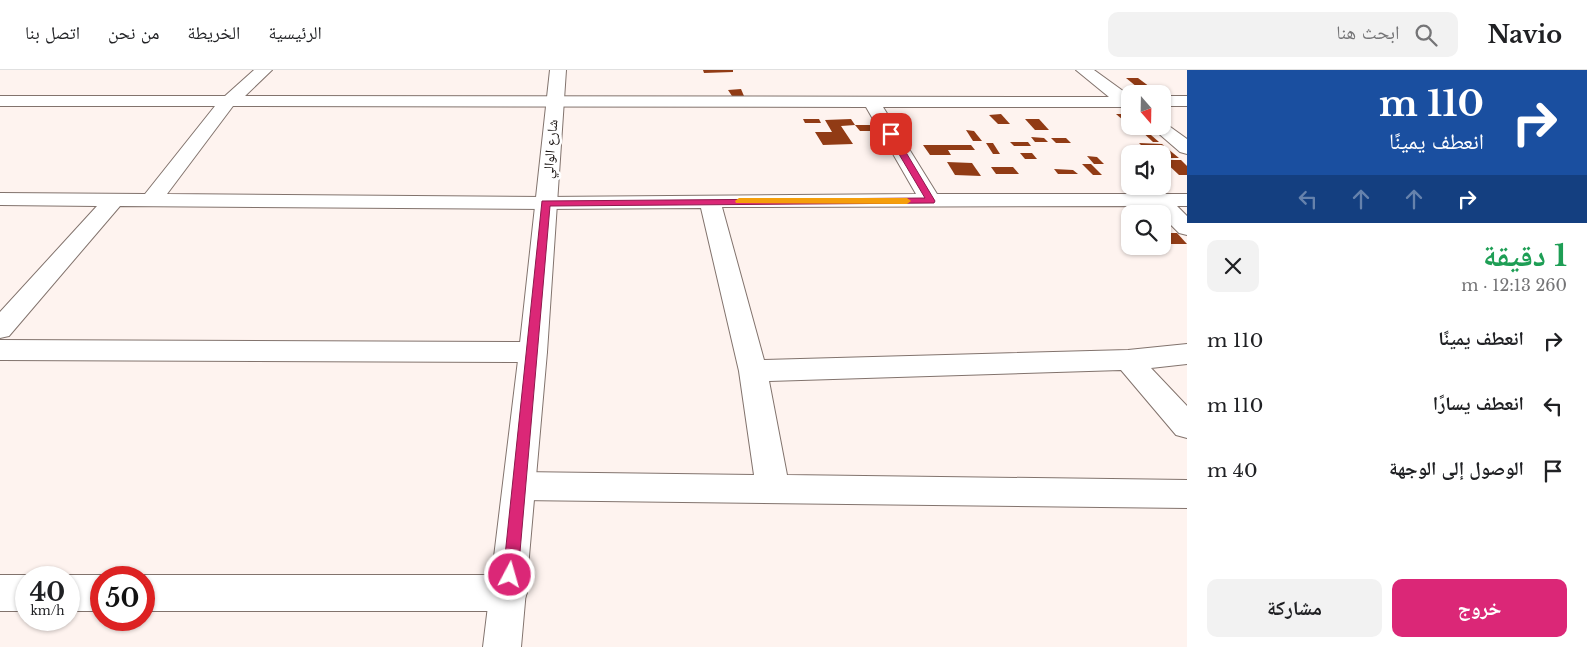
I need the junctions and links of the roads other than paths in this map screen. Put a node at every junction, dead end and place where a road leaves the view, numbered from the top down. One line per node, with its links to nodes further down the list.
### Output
1 (264, 70): 11 (street)
2 (558, 70): 6 (street, شارع الوالي)
3 (1084, 70): 4 (street)
4 (1121, 96)
5 (0, 101): 11 (street)
6 (555, 101): 7 (street); 11 (street); 21 (street, شارع الوالي)
7 (871, 101): 9 (street); 20 (street)
8 (1187, 101): 10 (street)
9 (1121, 102)
10 (1171, 102)
11 (227, 103): 16 (street)
12 (1170, 135): 13 (street)
13 (1187, 148)
14 (0, 199): 15 (street)
15 (114, 200): 16 (street); 23 (street)
16 (151, 200): 21 (street)
17 (1158, 200): 18 (street); 20 (street); 22 (street)
18 (1187, 200)
19 (710, 201): 20 (street); 21 (street); 28 (street)
20 (931, 201)
21 (546, 203): 25 (street, شارع الوالي)
22 (1187, 228)
23 (0, 330)
24 (0, 350): 25 (street)
25 (533, 352): 30 (street, شارع الوالي)
26 (1187, 354): 27 (street)
27 (1128, 360): 28 (street); 29 (street)
28 (753, 371): 31 (street)
29 (1187, 426)
30 (519, 486): 31 (street); 36 (street, شارع الوالي)
31 (773, 490): 32 (street)
32 (1187, 494)
33 (0, 593): 34 (street)
34 (15, 593)
35 (155, 593): 36 (street)
36 (509, 593): 37 (street, شارع الوالي)
37 (502, 647)

